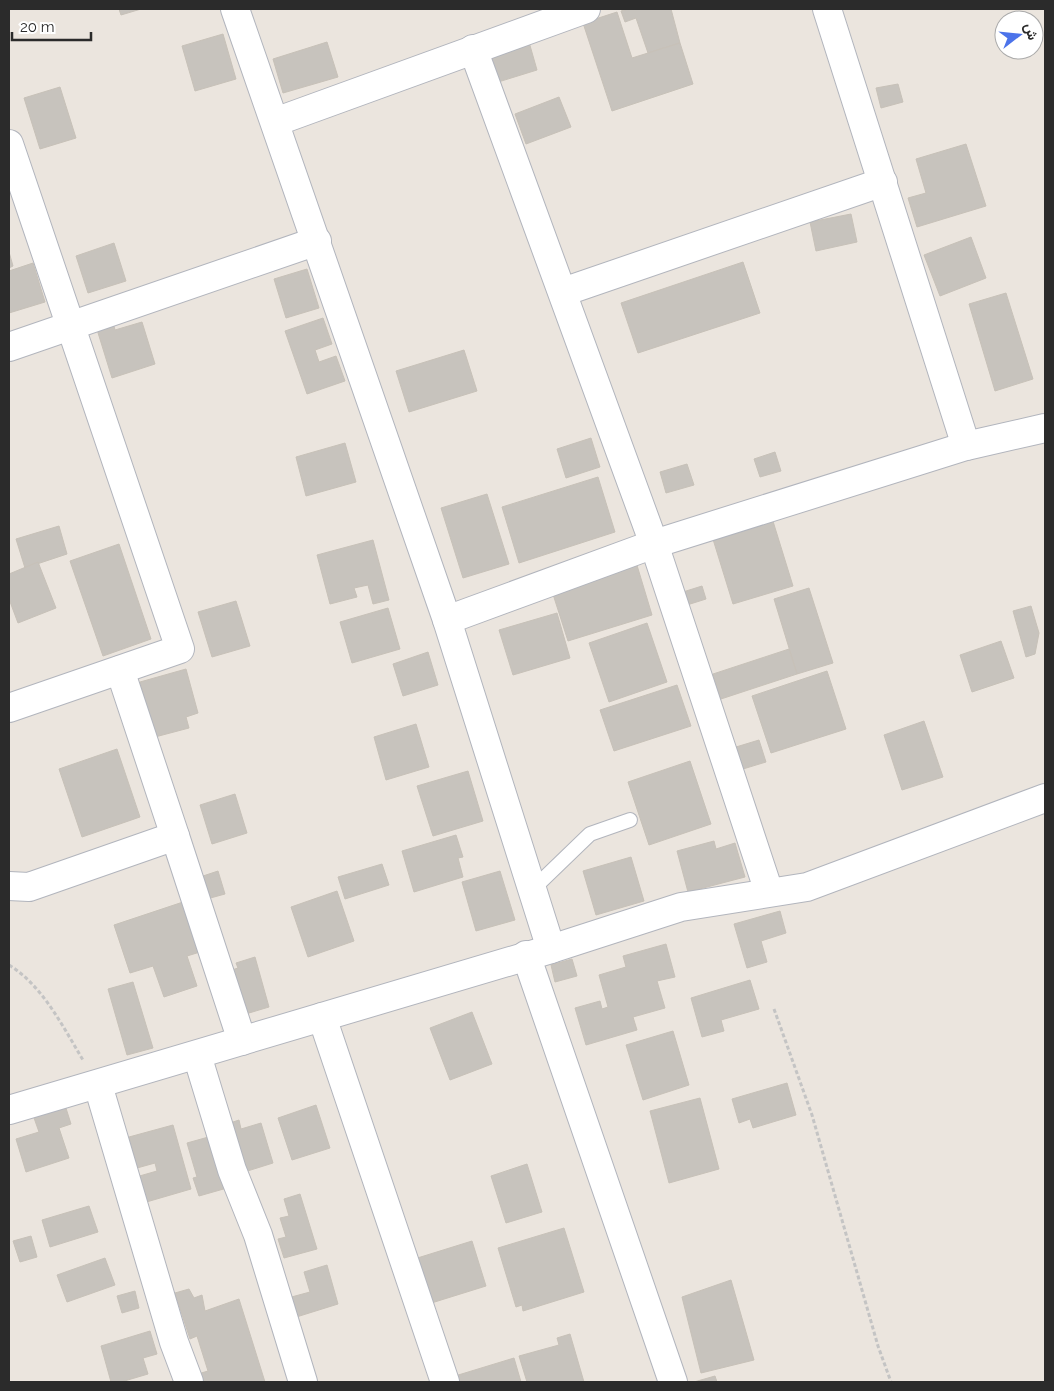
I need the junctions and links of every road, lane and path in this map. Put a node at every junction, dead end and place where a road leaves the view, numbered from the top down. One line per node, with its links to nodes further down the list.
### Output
1 (237, 9): 5 (street)
2 (827, 9): 7 (street)
3 (578, 10): 4 (street)
4 (473, 49): 5 (street); 9 (street)
5 (275, 122): 8 (street)
6 (9, 144): 10 (street)
7 (883, 182): 9 (street); 13 (street)
8 (317, 241): 10 (street); 15 (street)
9 (562, 292): 14 (street)
10 (71, 326): 11 (street); 16 (street)
11 (9, 347)
12 (1045, 428): 13 (street)
13 (966, 446): 14 (street)
14 (654, 544): 15 (street); 23 (street)
15 (447, 620): 22 (street)
16 (120, 670): 17 (street); 20 (street)
17 (9, 708)
18 (1045, 798): 23 (street)
19 (630, 820): 22 (lane)
20 (174, 836): 21 (street); 28 (street)
21 (9, 886)
22 (532, 889): 24 (street)
23 (769, 892): 24 (street)
24 (539, 952): 27 (street); 35 (street)
25 (9, 965): 30 (path)
26 (774, 1009): 36 (path)
27 (322, 1017): 28 (street); 34 (street)
28 (242, 1041): 29 (street)
29 (197, 1055): 30 (street); 33 (street)
30 (98, 1085): 31 (street); 32 (street)
31 (9, 1110)
32 (189, 1382)
33 (303, 1382)
34 (445, 1382)
35 (672, 1382)
36 (891, 1382)

